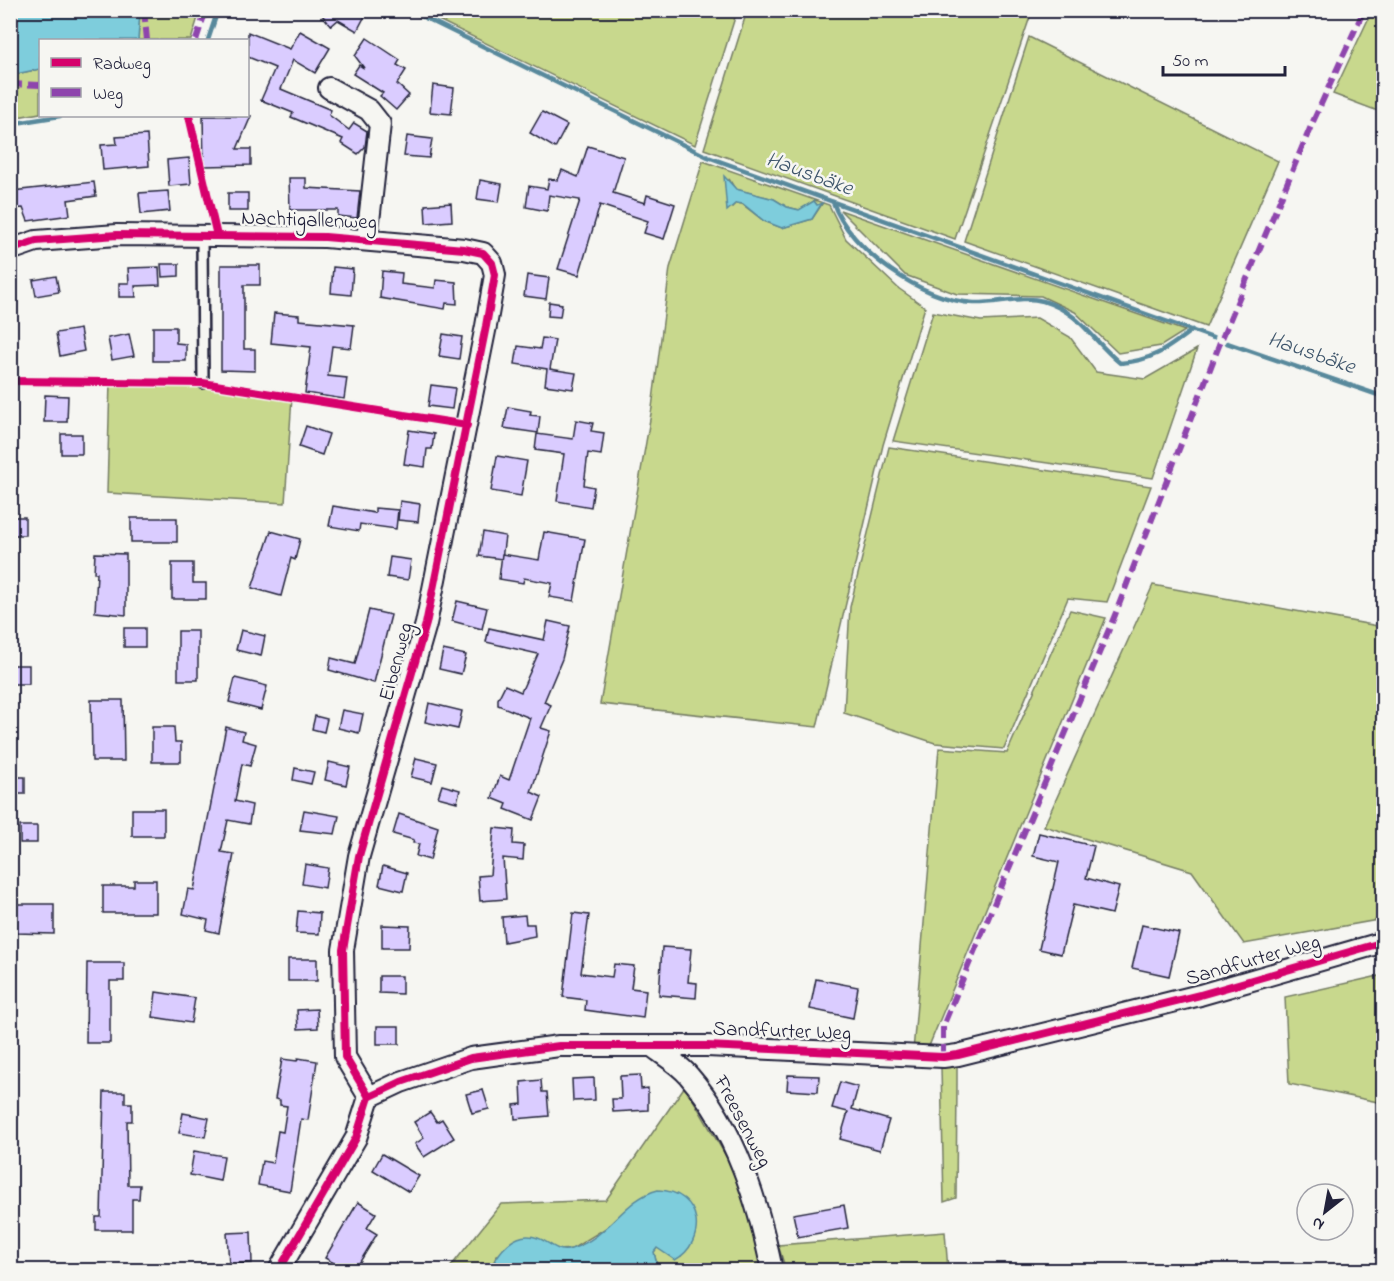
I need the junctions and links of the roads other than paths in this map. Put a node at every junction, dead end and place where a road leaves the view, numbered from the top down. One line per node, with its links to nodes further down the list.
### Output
1 (330, 88): 3 (street, Nachtigallenweg)
2 (202, 236): 3 (street, Nachtigallenweg); 5 (street, Nachtigallenweg); 6 (lane)
3 (367, 239): 4 (street, Nachtigallenweg)
4 (464, 249): 9 (street, Eibenweg)
5 (10, 250)
6 (203, 383)
7 (1383, 942): 8 (street, Sandfurter Weg)
8 (653, 1047): 9 (street, Sandfurter Weg); 11 (street, Freesenweg)
9 (369, 1097): 10 (street)
10 (279, 1270)
11 (772, 1270)

